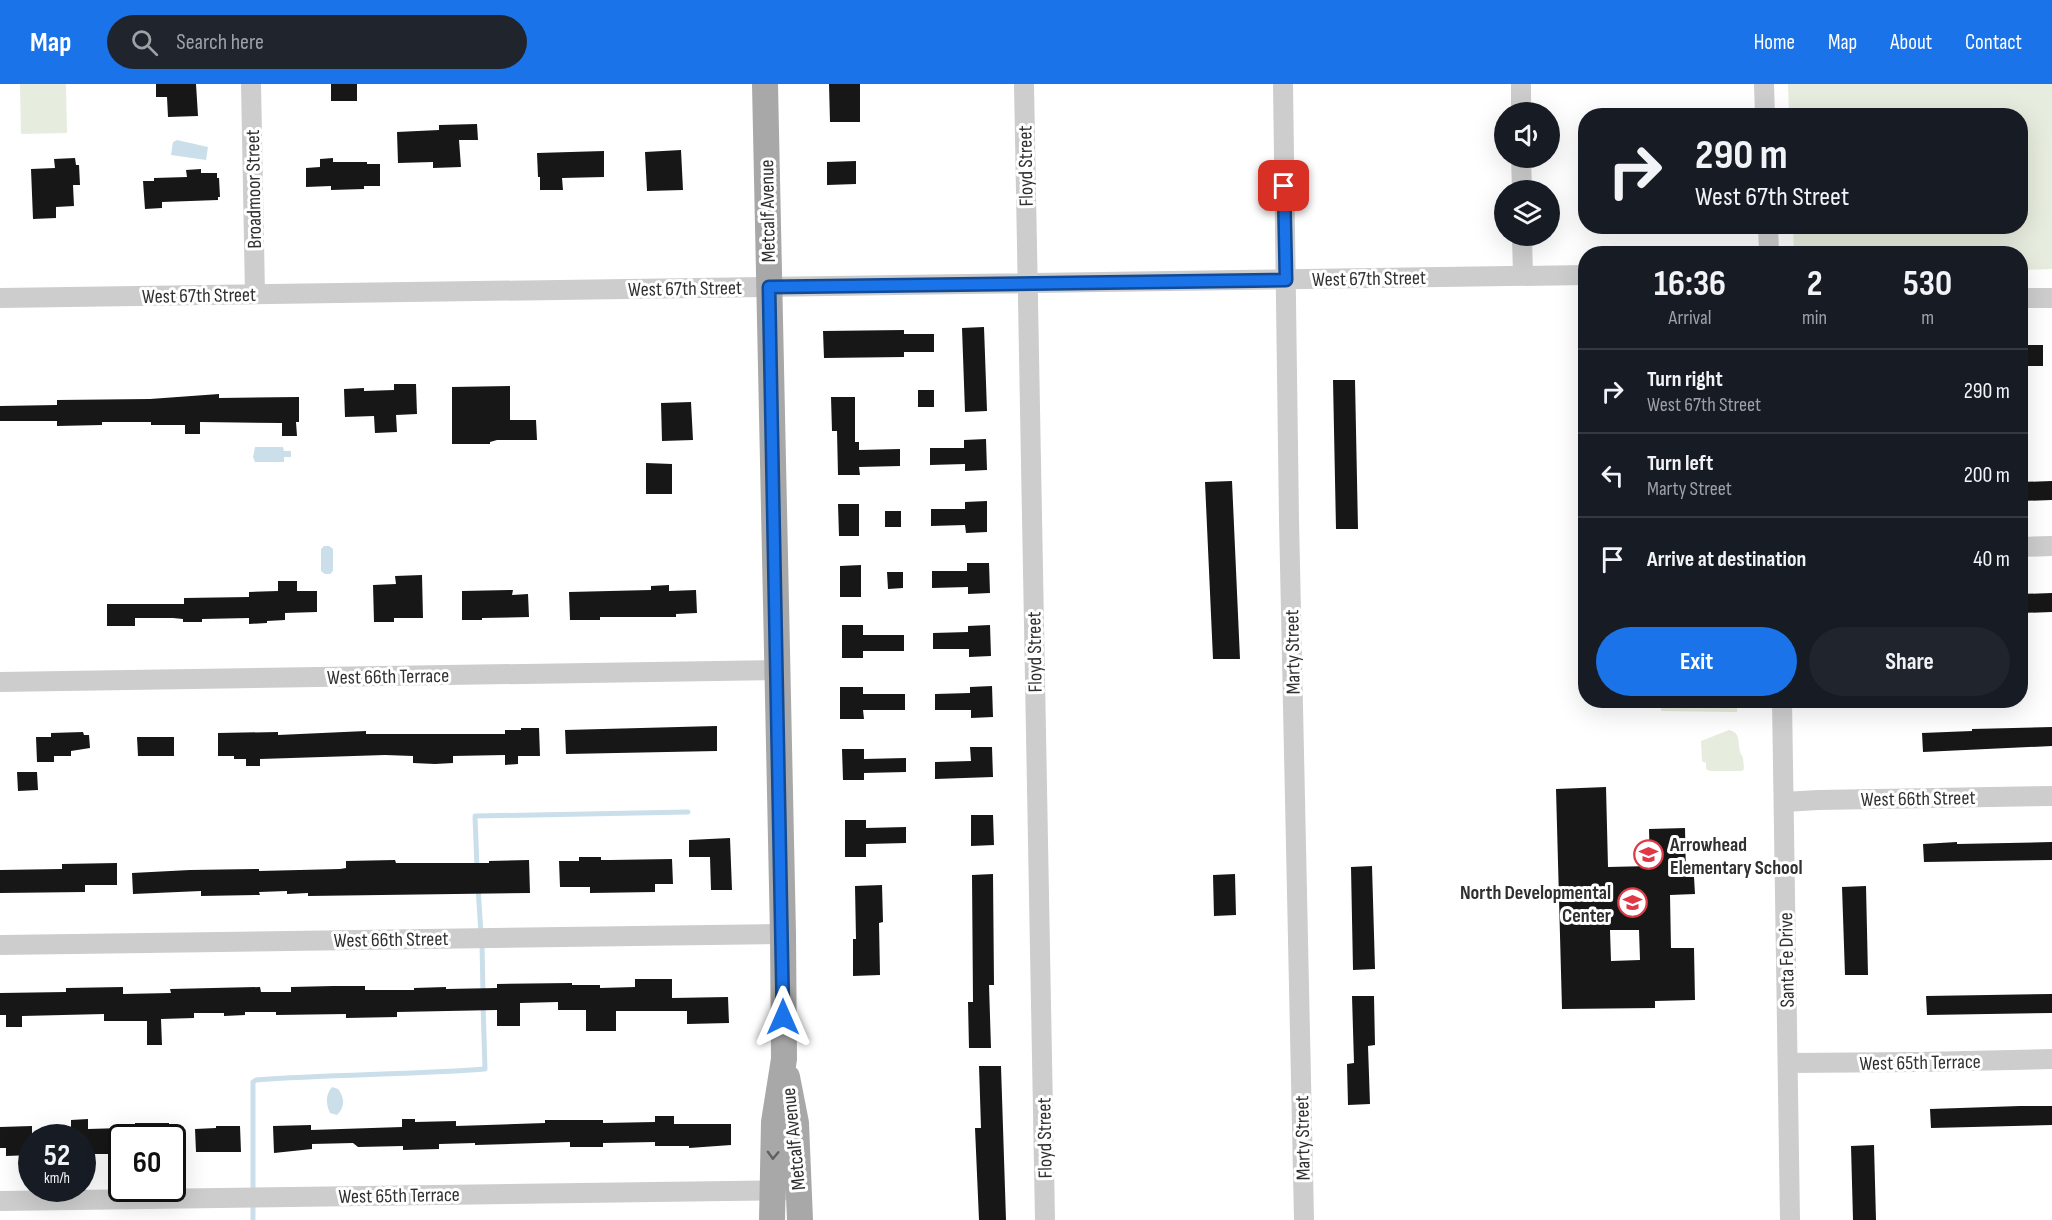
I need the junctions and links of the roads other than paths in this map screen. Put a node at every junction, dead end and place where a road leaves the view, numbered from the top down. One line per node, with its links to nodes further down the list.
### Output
1 (251, 84): 15 (street, Broadmoor Street)
2 (765, 84): 14 (main road, Metcalf Avenue)
3 (1024, 84): 13 (street, Floyd Street)
4 (1283, 84): 12 (street, Marty Street)
5 (1521, 84): 7 (street)
6 (1764, 84): 8 (street)
7 (1521, 102)
8 (1765, 108)
9 (1522, 246): 11 (street)
10 (1578, 275): 11 (street, West 67th Street)
11 (1522, 276): 12 (street, West 67th Street)
12 (1286, 280): 13 (street, West 67th Street); 37 (street, Marty Street)
13 (1027, 283): 14 (street, West 67th Street); 36 (street, Floyd Street)
14 (769, 287): 15 (street, West 67th Street); 21 (main road, Metcalf Avenue)
15 (255, 294): 16 (street, West 67th Street)
16 (0, 298)
17 (2028, 298): 18 (street)
18 (2052, 298)
19 (2052, 546): 20 (street)
20 (2028, 547)
21 (776, 670): 22 (street, West 66th Terrace); 26 (main road, Metcalf Avenue)
22 (0, 682)
23 (1782, 708): 25 (street, Santa Fe Drive)
24 (2052, 796): 25 (street, West 66th Street)
25 (1784, 802): 30 (street, Santa Fe Drive)
26 (783, 934): 27 (street, West 66th Street); 28 (main road, Metcalf Avenue)
27 (0, 945)
28 (784, 1059): 31 (main road, Metcalf Avenue, one-way to 31); 32 (main road, Metcalf Avenue)
29 (2052, 1059): 30 (street, West 65th Terrace)
30 (1788, 1063): 38 (street, Santa Fe Drive)
31 (772, 1189): 32 (street, West 65th Terrace); 33 (street, West 65th Terrace); 34 (main road, Metcalf Avenue)
32 (799, 1190): 35 (main road, Metcalf Avenue)
33 (0, 1201)
34 (772, 1220)
35 (800, 1220)
36 (1045, 1220)
37 (1304, 1220)
38 (1790, 1220)

